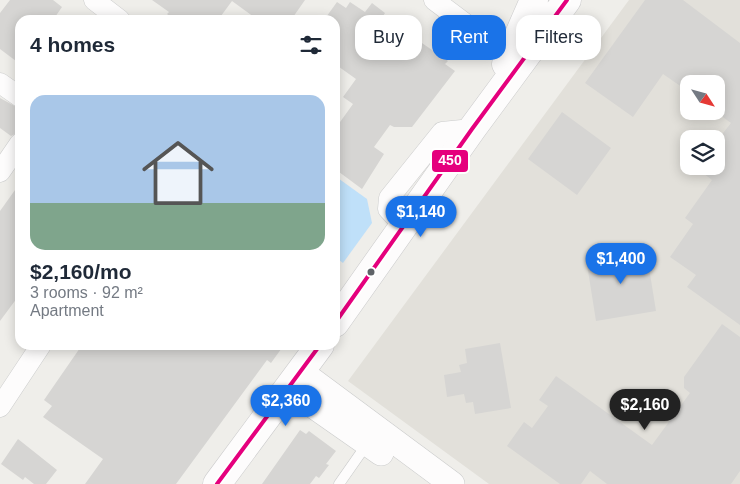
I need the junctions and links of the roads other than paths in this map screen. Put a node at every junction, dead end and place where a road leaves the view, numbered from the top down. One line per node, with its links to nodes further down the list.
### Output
1 (94, 0): 5 (street)
2 (434, 0): 6 (street)
3 (534, 0): 6 (main road)
4 (567, 0): 9 (main road)
5 (114, 15)
6 (510, 57): 9 (main road)
7 (0, 83): 8 (street)
8 (15, 93)
9 (472, 129): 12 (main road)
10 (15, 150): 11 (street)
11 (0, 172)
12 (340, 316)
13 (38, 350): 16 (street)
14 (316, 350): 15 (main road)
15 (294, 380): 17 (street); 18 (main road)
16 (0, 407)
17 (372, 437): 19 (lane); 20 (street); 21 (street)
18 (217, 484)
19 (339, 484)
20 (423, 484)
21 (452, 484)

